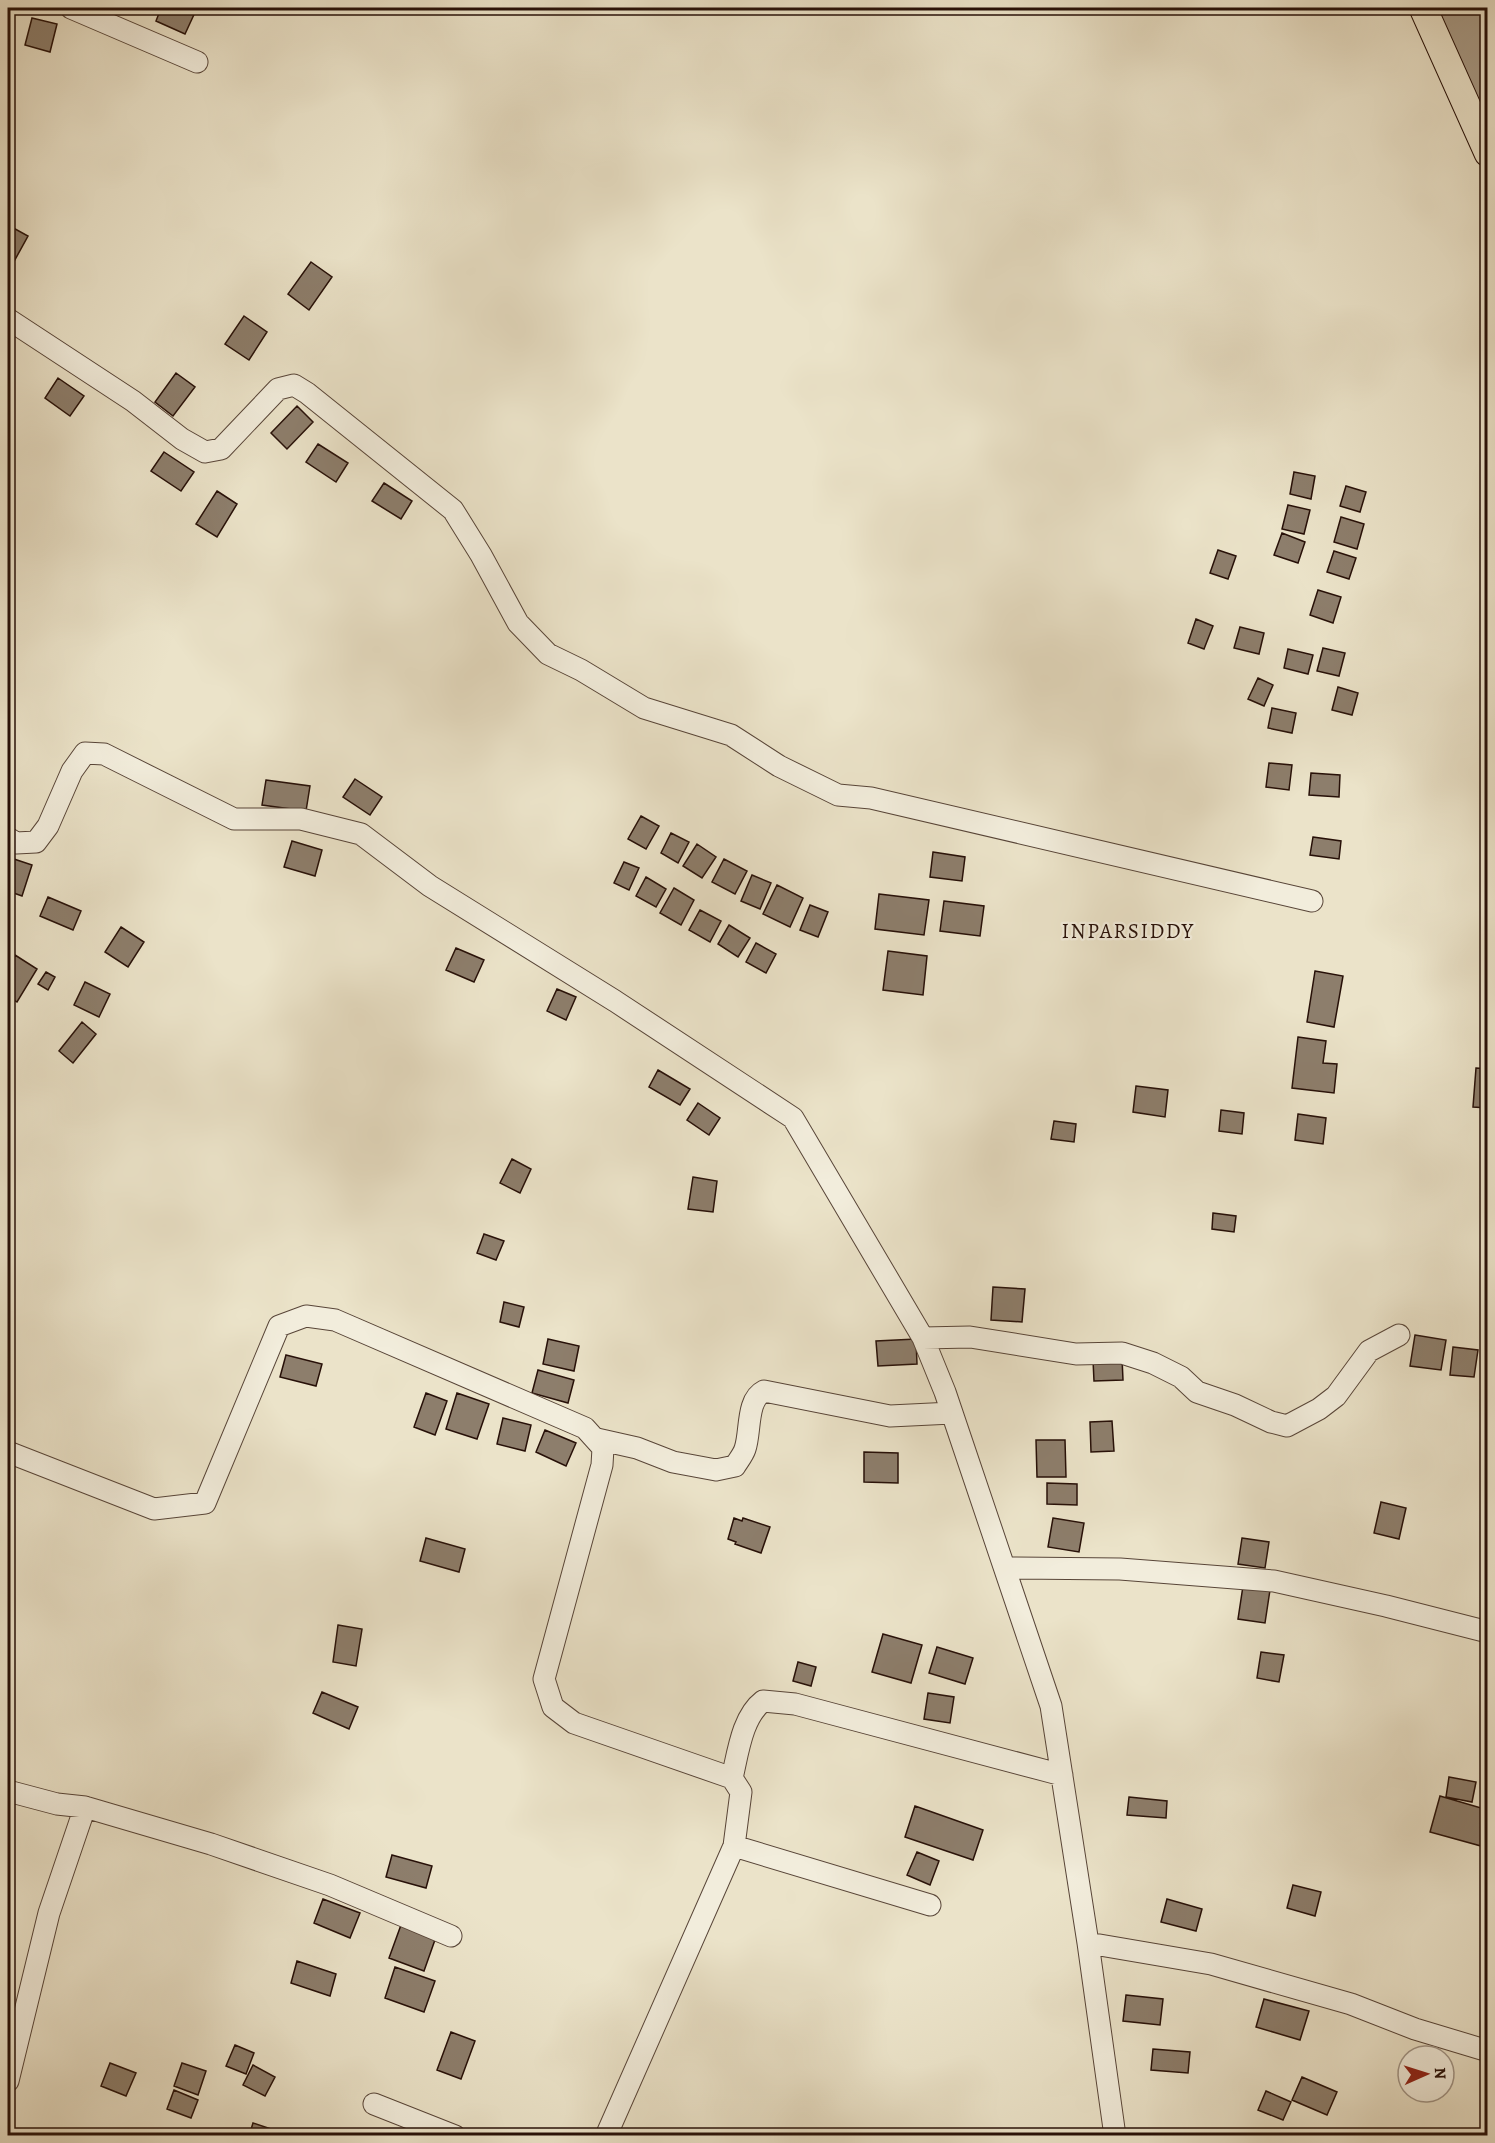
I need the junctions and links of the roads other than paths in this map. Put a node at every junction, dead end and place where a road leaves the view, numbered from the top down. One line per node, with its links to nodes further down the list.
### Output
1 (71, 8): 3 (street)
2 (1423, 8): 4 (main road)
3 (197, 62)
4 (1488, 153)
5 (8, 319): 7 (street)
6 (8, 838): 9 (street)
7 (1312, 901)
8 (1399, 1335): 9 (street)
9 (923, 1338): 10 (street)
10 (952, 1413): 11 (street); 13 (street)
11 (597, 1439): 12 (street); 16 (street)
12 (8, 1452)
13 (1005, 1568): 14 (street); 15 (street)
14 (1488, 1632)
15 (1062, 1775): 16 (street); 22 (street)
16 (732, 1778): 19 (street)
17 (8, 1791): 18 (street)
18 (84, 1806): 21 (street); 24 (street)
19 (734, 1846): 20 (street); 27 (street)
20 (930, 1905)
21 (451, 1936)
22 (1088, 1943): 23 (street); 28 (street)
23 (1488, 2051)
24 (8, 2081)
25 (374, 2104): 26 (street)
26 (455, 2136)
27 (606, 2136)
28 (1115, 2136)

